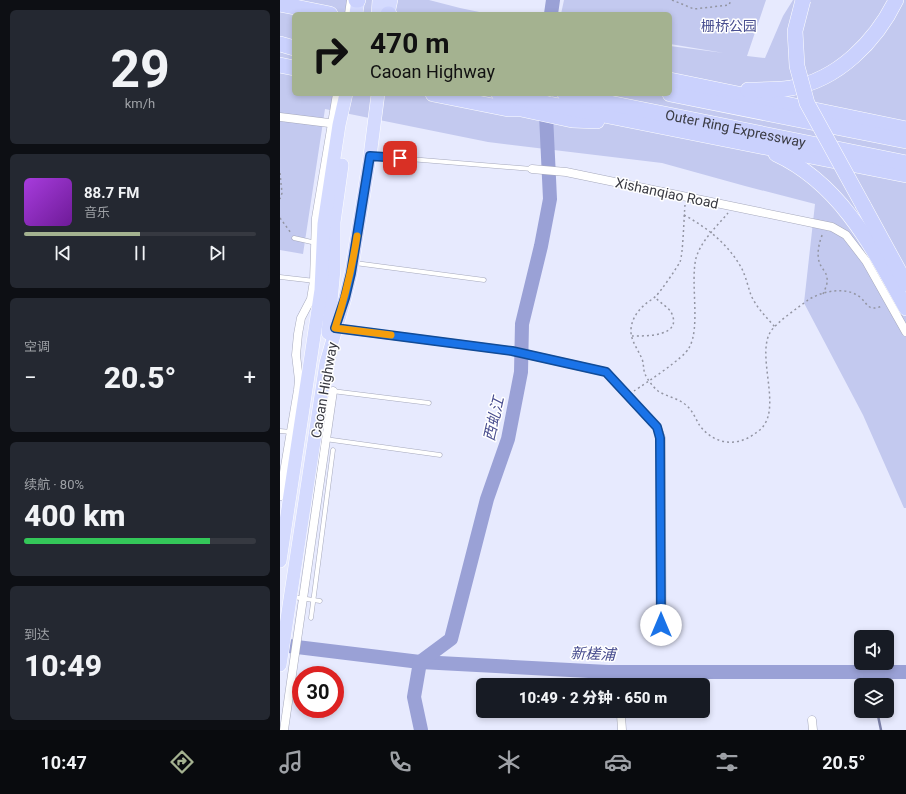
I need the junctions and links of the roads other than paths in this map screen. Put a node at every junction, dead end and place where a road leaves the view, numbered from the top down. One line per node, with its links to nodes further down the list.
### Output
1 (351, 0): 9 (street)
2 (357, 0): 10 (highway); 11 (highway)
3 (379, 0): 12 (highway)
4 (391, 0): 13 (highway)
5 (803, 0): 47 (highway, bridge)
6 (896, 0): 23 (highway)
7 (280, 4): 8 (highway)
8 (320, 12)
9 (349, 12)
10 (356, 12)
11 (360, 12)
12 (378, 12)
13 (388, 12)
14 (280, 14): 15 (highway)
15 (292, 17)
16 (280, 39): 17 (highway)
17 (292, 41)
18 (280, 44): 19 (highway)
19 (292, 47)
20 (280, 65): 21 (highway)
21 (292, 68)
22 (673, 80): 23 (highway)
23 (725, 91): 34 (highway)
24 (672, 94): 35 (highway, Outer Ring Expressway)
25 (337, 96): 33 (street)
26 (345, 96): 33 (highway, Caoan Highway)
27 (351, 96): 51 (highway)
28 (378, 96): 37 (highway, Caoan Highway)
29 (443, 96): 31 (highway)
30 (512, 96): 31 (highway)
31 (571, 105): 36 (highway); 38 (highway, Outer Ring Expressway)
32 (280, 117): 33 (street)
33 (335, 124): 42 (highway, Caoan Highway)
34 (906, 129)
35 (906, 141)
36 (755, 145): 40 (highway); 48 (highway)
37 (370, 156): 39 (lane, Xishanqiao Road); 43 (highway, Caoan Highway)
38 (906, 163)
39 (532, 169): 50 (street, Xishanqiao Road)
40 (906, 175)
41 (294, 238): 42 (lane)
42 (319, 243): 46 (highway, Caoan Highway)
43 (353, 263): 45 (lane); 49 (highway, Caoan Highway)
44 (280, 277): 46 (lane)
45 (484, 280)
46 (317, 282): 55 (highway, Caoan Highway)
47 (906, 284)
48 (906, 308)
49 (335, 328): 51 (highway, Caoan Highway); 68 (street)
50 (906, 332)
51 (326, 363): 52 (highway, Caoan Highway)
52 (328, 390): 53 (lane); 56 (highway, Caoan Highway)
53 (429, 403)
54 (280, 431): 55 (lane)
55 (295, 433): 59 (highway, Caoan Highway)
56 (321, 438): 58 (lane); 60 (highway, Caoan Highway)
57 (333, 450): 61 (lane)
58 (440, 455)
59 (283, 499): 62 (highway, Caoan Highway)
60 (310, 506): 61 (lane); 63 (highway, Caoan Highway)
61 (325, 508): 64 (lane)
62 (280, 560)
63 (297, 598): 64 (lane); 67 (highway, Caoan Highway)
64 (313, 600): 65 (lane); 66 (lane)
65 (320, 601)
66 (311, 618)
67 (293, 620): 69 (highway, Caoan Highway); 72 (street)
68 (662, 640)
69 (280, 665)
70 (621, 718): 73 (street)
71 (812, 720): 74 (street)
72 (284, 730)
73 (622, 730)
74 (813, 730)

